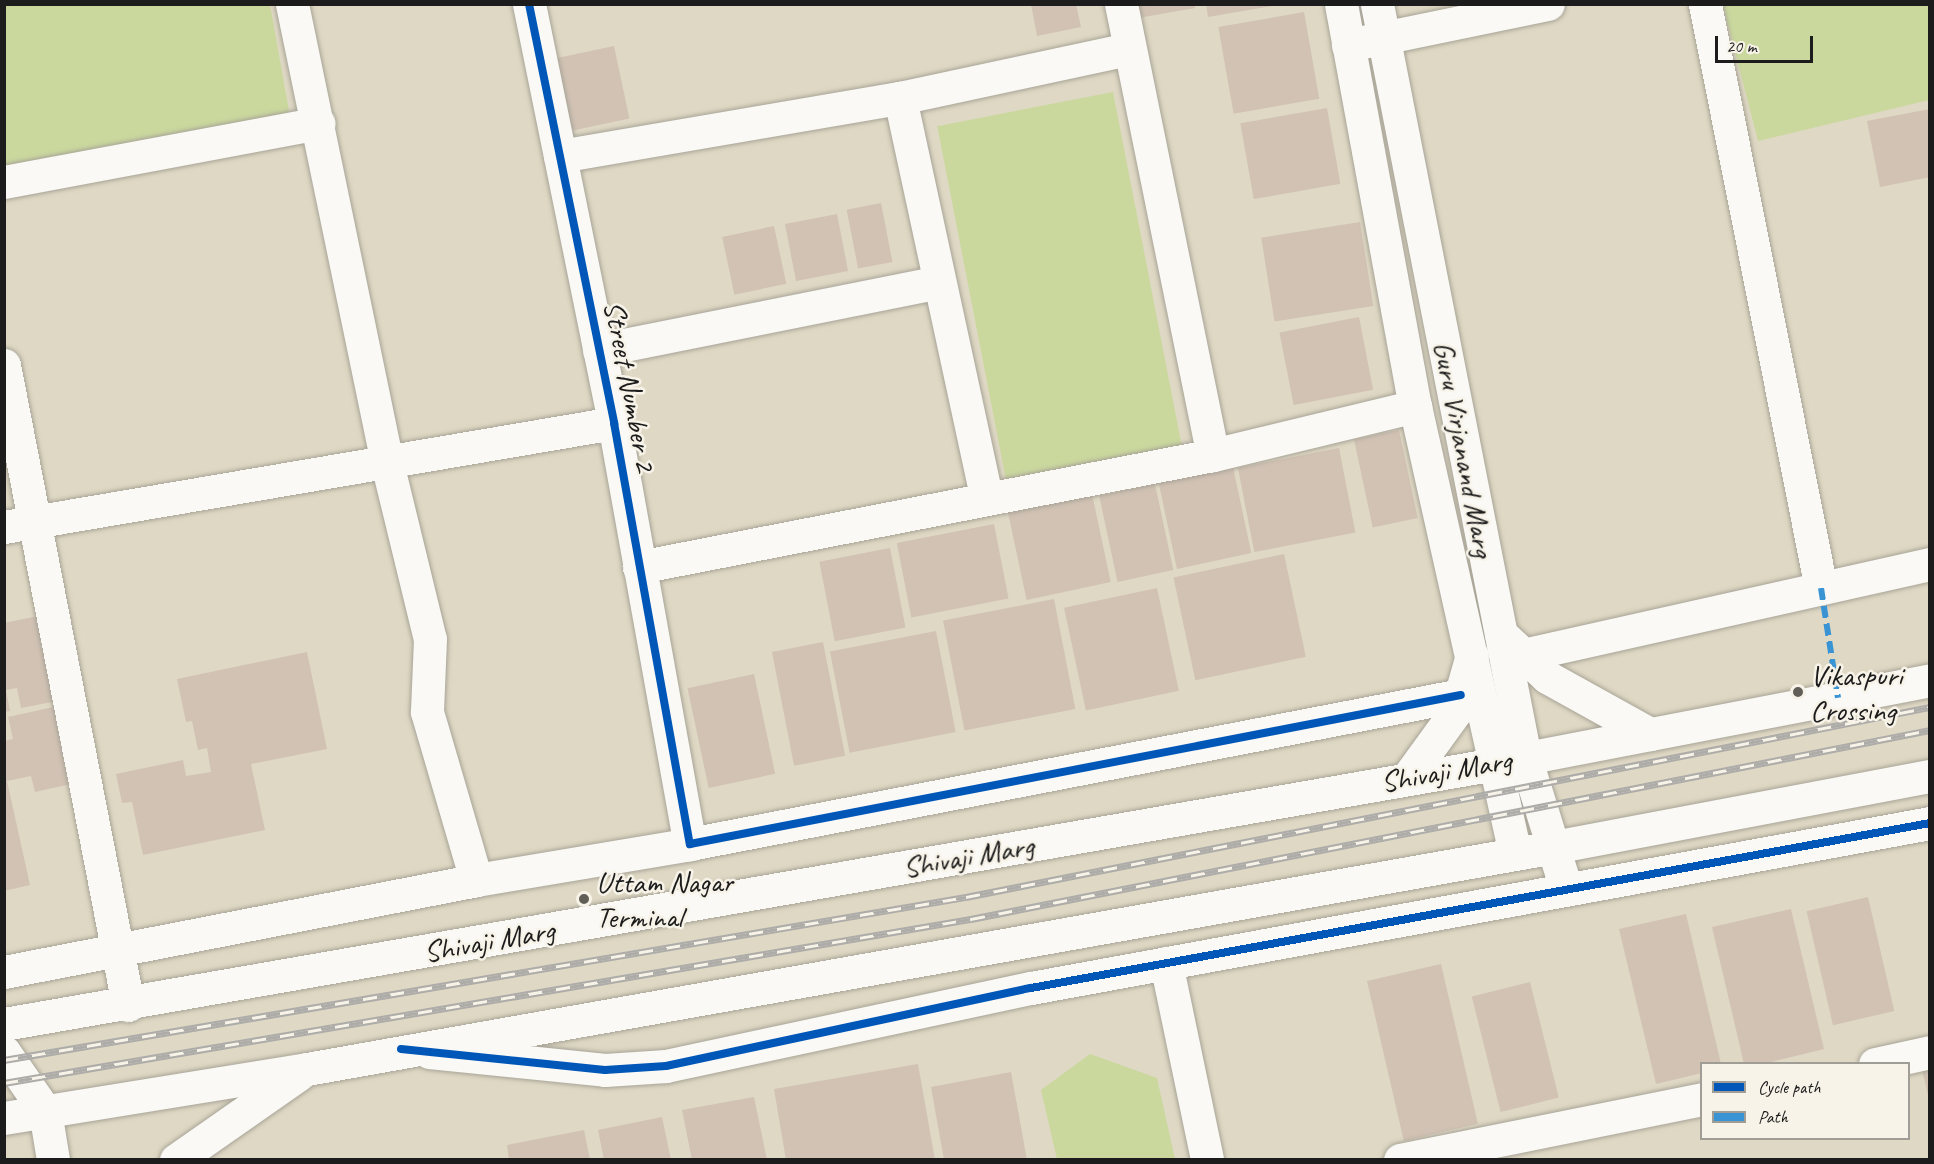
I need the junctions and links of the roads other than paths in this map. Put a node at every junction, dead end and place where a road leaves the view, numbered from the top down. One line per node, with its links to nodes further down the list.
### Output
1 (292, 4): 13 (street)
2 (529, 4): 14 (street, Street Number 2)
3 (1121, 4): 11 (street)
4 (1341, 4): 10 (street, Guru Virjanand Marg)
5 (1377, 4): 9 (street, Guru Virjanand Marg)
6 (1548, 4): 8 (street)
7 (1705, 4): 27 (street)
8 (1451, 14): 9 (street)
9 (1383, 38): 10 (street); 28 (street, Guru Virjanand Marg)
10 (1348, 45): 19 (street, Guru Virjanand Marg)
11 (1128, 49): 12 (street); 21 (street)
12 (900, 98): 14 (street); 16 (street)
13 (319, 123): 15 (street); 22 (street)
14 (560, 156): 17 (street, Street Number 2)
15 (4, 182)
16 (938, 282): 17 (street); 23 (street)
17 (599, 350): 20 (street, Street Number 2)
18 (4, 365): 24 (street)
19 (1415, 406): 21 (street); 29 (street, Guru Virjanand Marg)
20 (614, 423): 22 (street); 26 (street, Street Number 2)
21 (1212, 455): 23 (street)
22 (387, 462): 24 (street); 40 (street)
23 (987, 499): 26 (street)
24 (20, 524): 42 (street)
25 (1929, 564): 27 (street)
26 (639, 567): 37 (street, Street Number 2)
27 (1821, 588): 28 (street)
28 (1512, 644): 32 (street); 33 (street, Guru Virjanand Marg)
29 (1472, 655): 31 (street); 33 (street, Guru Virjanand Marg)
30 (1929, 680): 32 (street, Shivaji Marg)
31 (1461, 695): 35 (street); 37 (street)
32 (1650, 734): 33 (street, Shivaji Marg)
33 (1510, 760): 35 (street, Shivaji Marg); 38 (street, Guru Virjanand Marg); 39 (street, Guru Virjanand Marg)
34 (1929, 776): 38 (street)
35 (1408, 777): 45 (street, Shivaji Marg)
36 (1929, 824): 41 (street)
37 (690, 844): 40 (street)
38 (1554, 847): 39 (street); 41 (street, Guru Virjanand Marg)
39 (1515, 854): 47 (street)
40 (476, 880): 42 (street)
41 (1566, 889): 43 (street)
42 (117, 948): 44 (street); 45 (street)
43 (1166, 963): 47 (street); 57 (street)
44 (4, 972)
45 (128, 1005): 46 (street, Shivaji Marg)
46 (4, 1024)
47 (401, 1049): 51 (street)
48 (4, 1052): 53 (street)
49 (1929, 1052): 50 (street)
50 (1884, 1062)
51 (307, 1069): 53 (street); 56 (street)
52 (1700, 1099): 58 (street)
53 (45, 1111): 54 (street); 55 (street)
54 (4, 1119)
55 (53, 1160)
56 (176, 1160)
57 (1207, 1160)
58 (1400, 1160)

